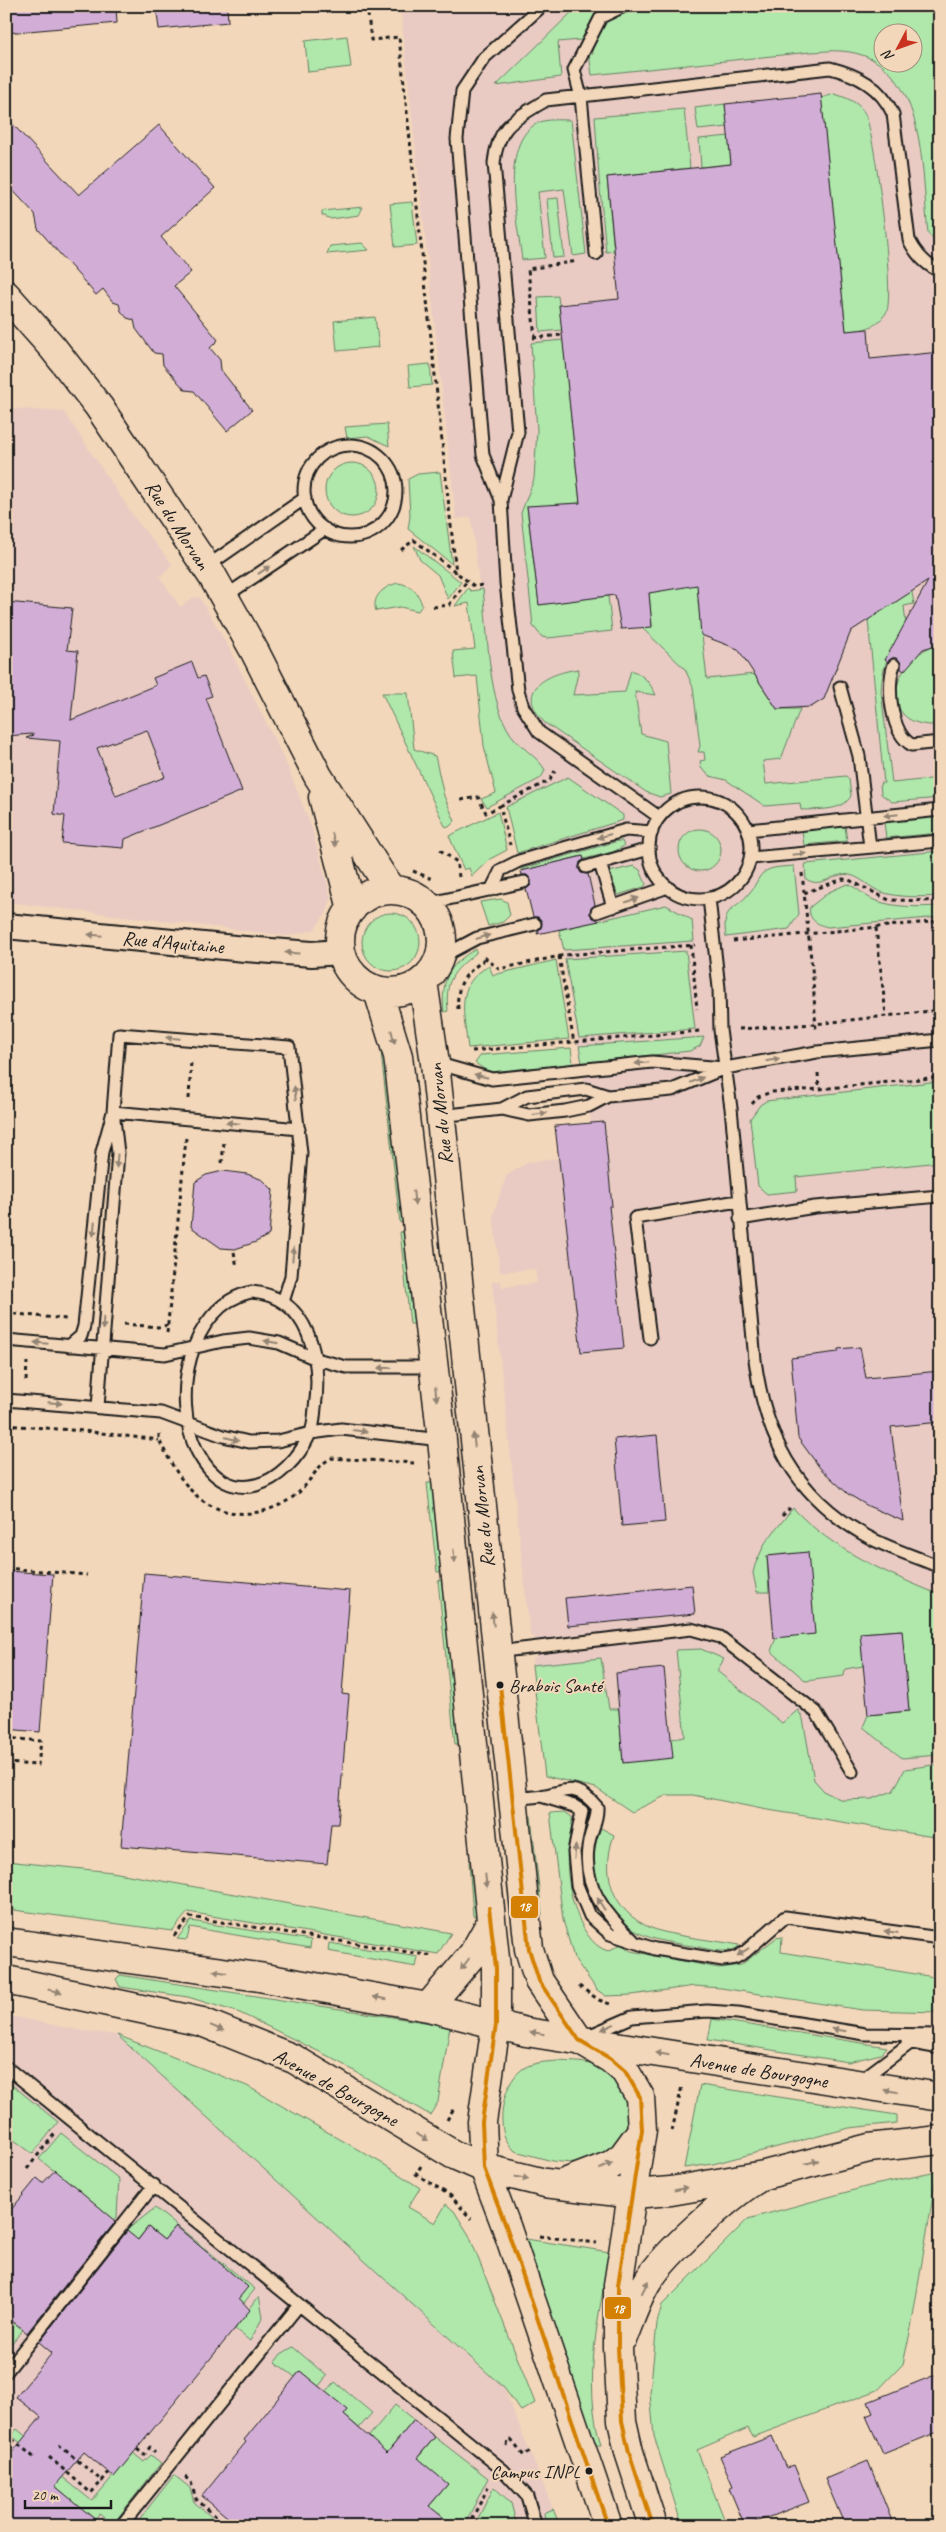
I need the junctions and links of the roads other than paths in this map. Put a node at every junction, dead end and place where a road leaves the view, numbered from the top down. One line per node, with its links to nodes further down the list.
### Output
1 (542, 6): 8 (lane)
2 (624, 6): 3 (lane)
3 (581, 97): 4 (lane); 5 (lane); 8 (lane)
4 (596, 254)
5 (940, 271)
6 (6, 295): 10 (street, Rue du Morvan)
7 (305, 498): 9 (lane); 9 (lane); 10 (lane)
8 (502, 500): 17 (lane)
9 (324, 529): 11 (lane, one-way to 9)
10 (206, 567): 11 (street, Rue du Morvan)
11 (224, 597): 15 (street, Rue du Morvan)
12 (894, 665): 14 (lane)
13 (840, 687): 18 (lane)
14 (940, 742)
15 (318, 776): 29 (street, Rue du Morvan); 34 (street, Rue du Morvan, one-way to 34)
16 (940, 810): 18 (lane, one-way to 18)
17 (659, 817): 19 (lane); 20 (lane)
18 (867, 818): 19 (lane); 22 (lane)
19 (748, 830): 24 (lane)
20 (652, 832): 23 (lane); 30 (lane, one-way to 30)
21 (940, 841): 22 (lane)
22 (870, 848): 24 (lane, one-way to 22)
23 (649, 849): 25 (lane); 28 (lane)
24 (751, 858): 31 (lane)
25 (600, 863): 26 (lane); 33 (lane)
26 (586, 867)
27 (524, 882): 30 (lane)
28 (668, 887): 31 (lane); 33 (lane, one-way to 28)
29 (391, 890): 32 (street); 34 (street)
30 (491, 890): 32 (lane)
31 (710, 898): 44 (lane)
32 (426, 904): 39 (street)
33 (613, 907): 35 (lane)
34 (352, 909): 38 (street)
35 (597, 912)
36 (535, 924): 39 (lane, one-way to 36)
37 (6, 926): 38 (street, Rue d'Aquitaine, one-way to 37)
38 (340, 952): 41 (street)
39 (439, 958): 40 (street)
40 (423, 981): 41 (street); 43 (street, Rue du Morvan)
41 (378, 991): 60 (street, Rue du Morvan, one-way to 60)
42 (940, 1040): 44 (lane, one-way to 42)
43 (435, 1062): 44 (lane, one-way to 43); 48 (street, Rue du Morvan)
44 (725, 1068): 45 (lane, one-way to 44); 51 (lane)
45 (608, 1096): 46 (lane, one-way to 45); 46 (lane)
46 (502, 1108): 48 (lane)
47 (113, 1112): 49 (lane, one-way to 47); 49 (lane, one-way to 47); 56 (lane, one-way to 56); 57 (lane, one-way to 57)
48 (440, 1116): 67 (street, Rue du Morvan, one-way to 48)
49 (299, 1129): 53 (lane, one-way to 49)
50 (940, 1196): 52 (lane)
51 (738, 1201): 52 (lane); 54 (lane)
52 (740, 1219): 66 (lane)
53 (283, 1302): 58 (lane); 59 (lane)
54 (650, 1338)
55 (6, 1340): 56 (lane, one-way to 55)
56 (69, 1346): 57 (lane)
57 (101, 1348): 58 (lane); 62 (lane)
58 (194, 1349): 59 (lane, one-way to 58); 63 (lane)
59 (316, 1359): 60 (lane, one-way to 59); 64 (lane)
60 (433, 1367): 65 (street, Rue du Morvan, one-way to 65)
61 (6, 1400): 62 (lane, one-way to 62)
62 (98, 1407): 63 (lane)
63 (187, 1421): 64 (lane, one-way to 64); 64 (lane)
64 (311, 1432): 65 (lane, one-way to 65)
65 (442, 1440): 71 (street, Rue du Morvan, one-way to 71)
66 (940, 1567)
67 (496, 1652): 68 (lane); 70 (street, Rue du Morvan)
68 (852, 1772)
69 (540, 1796): 70 (lane); 73 (lane, one-way to 69); 73 (lane, one-way to 69)
70 (513, 1798): 81 (street, Rue du Morvan)
71 (490, 1922): 76 (street, one-way to 76); 77 (street, Rue du Morvan)
72 (940, 1938): 73 (lane, one-way to 73)
73 (633, 1940)
74 (6, 1942): 76 (street, Avenue de Bourgogne, one-way to 74)
75 (6, 1980): 89 (street, Avenue de Bourgogne, one-way to 89)
76 (428, 2007): 77 (street, Avenue de Bourgogne)
77 (496, 2024): 81 (street, Avenue de Bourgogne, one-way to 77); 89 (street)
78 (865, 2034): 79 (lane); 81 (lane, one-way to 81); 82 (lane)
79 (921, 2035): 80 (lane); 82 (lane)
80 (940, 2035)
81 (579, 2040): 85 (street, Avenue de Bourgogne, one-way to 81); 87 (street, Avenue de Bourgogne)
82 (911, 2043): 83 (lane); 85 (lane)
83 (940, 2048)
84 (6, 2067): 92 (lane)
85 (855, 2085): 86 (street, Avenue de Bourgogne, one-way to 85)
86 (940, 2097)
87 (642, 2130): 91 (street, one-way to 87); 93 (street, Avenue de Bourgogne)
88 (940, 2140): 90 (street, Avenue de Bourgogne, one-way to 88)
89 (484, 2168): 91 (street, Avenue de Bourgogne, one-way to 91); 99 (street)
90 (764, 2175): 93 (street, Avenue de Bourgogne, one-way to 90); 95 (street, one-way to 90)
91 (560, 2184): 93 (street, Avenue de Bourgogne)
92 (154, 2185): 94 (lane); 96 (lane)
93 (633, 2194): 95 (street)
94 (299, 2305): 97 (lane); 98 (lane)
95 (618, 2348): 100 (street)
96 (6, 2372)
97 (121, 2526)
98 (536, 2526)
99 (608, 2526)
100 (653, 2526)

